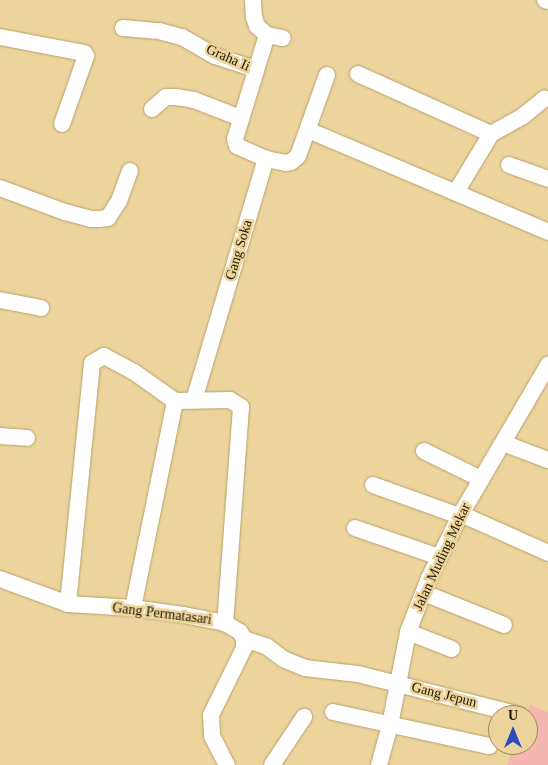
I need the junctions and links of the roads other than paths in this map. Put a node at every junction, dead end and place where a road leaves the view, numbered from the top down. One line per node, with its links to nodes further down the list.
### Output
1 (253, 0): 3 (street)
2 (123, 28): 6 (street, Graha Ii)
3 (267, 35): 5 (street); 6 (street)
4 (0, 37): 12 (street)
5 (283, 38)
6 (255, 69): 11 (street, Graha Ii)
7 (358, 74): 14 (street)
8 (327, 75): 13 (street)
9 (545, 98): 14 (street)
10 (152, 109): 11 (street)
11 (241, 118): 15 (street, Graha Ii)
12 (62, 124)
13 (308, 130): 15 (street); 20 (street)
14 (491, 134): 20 (street)
15 (266, 159): 25 (street, Gang Soka)
16 (509, 166): 18 (street)
17 (130, 171): 19 (street)
18 (548, 179)
19 (0, 188)
20 (456, 192): 21 (street)
21 (548, 232)
22 (0, 300): 23 (street)
23 (41, 308)
24 (548, 365): 29 (street, Jalan Muding Mekar)
25 (194, 400): 26 (street); 42 (street)
26 (176, 401): 40 (street); 41 (street)
27 (0, 436): 28 (street)
28 (27, 438)
29 (503, 443): 31 (street); 32 (street, Jalan Muding Mekar)
30 (424, 451): 32 (street)
31 (548, 460)
32 (481, 479): 34 (street, Jalan Muding Mekar)
33 (372, 485): 34 (street)
34 (460, 515): 36 (street); 37 (street, Jalan Muding Mekar)
35 (355, 528): 37 (street)
36 (548, 553)
37 (439, 557): 39 (street, Jalan Muding Mekar)
38 (0, 579): 40 (street, Gang Permatasari)
39 (424, 593): 43 (street); 44 (street, Jalan Muding Mekar)
40 (68, 604): 41 (street, Gang Permatasari)
41 (133, 608): 42 (street, Gang Permatasari)
42 (225, 623): 45 (street, Gang Permatasari)
43 (504, 625)
44 (408, 632): 46 (street); 47 (street, Jalan Muding Mekar)
45 (244, 639): 47 (street, Gang Jepun); 53 (street)
46 (452, 649)
47 (398, 683): 48 (street, Gang Jepun); 51 (street, Jalan Muding Mekar)
48 (488, 707)
49 (333, 712): 51 (street)
50 (304, 717): 54 (street)
51 (390, 726): 52 (street); 55 (street, Jalan Muding Mekar)
52 (488, 746)
53 (227, 765)
54 (272, 765)
55 (378, 765)

